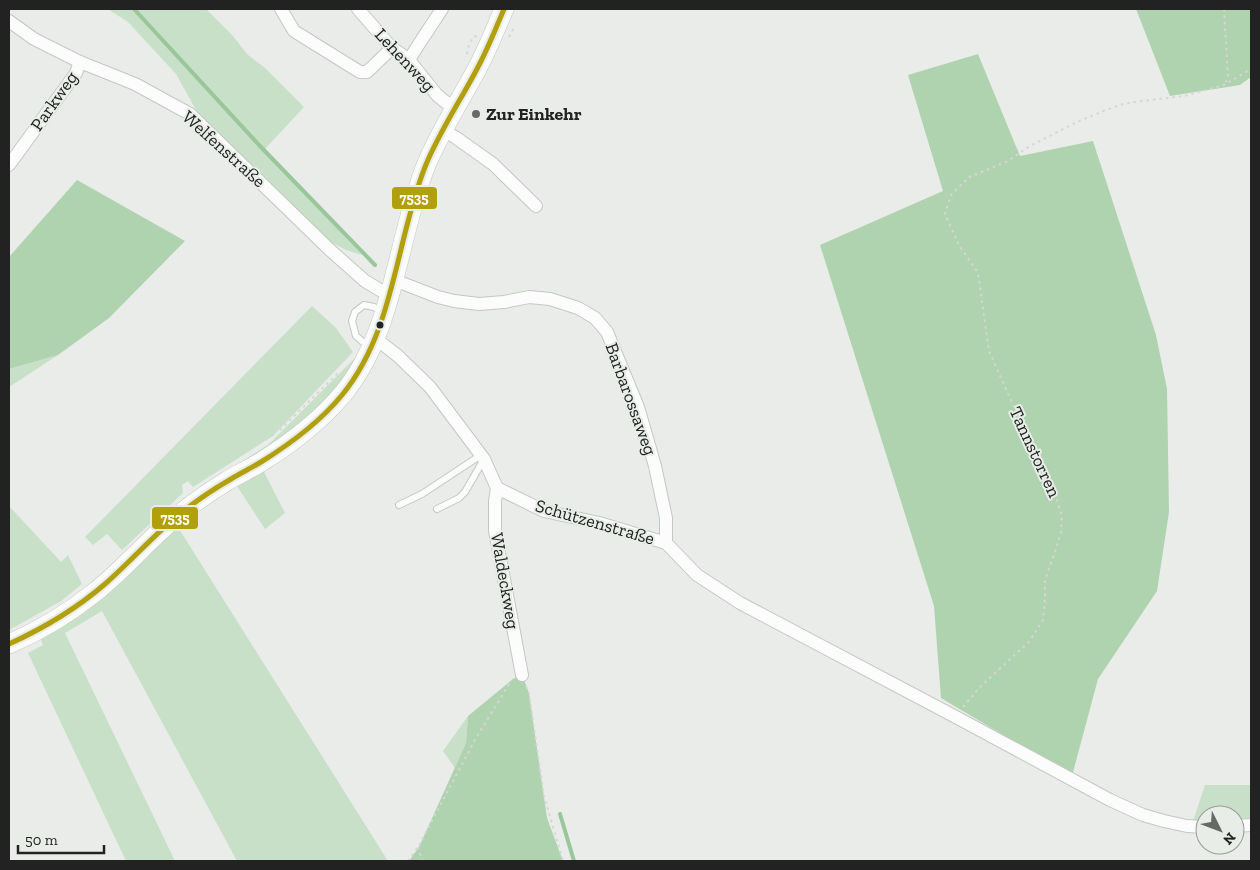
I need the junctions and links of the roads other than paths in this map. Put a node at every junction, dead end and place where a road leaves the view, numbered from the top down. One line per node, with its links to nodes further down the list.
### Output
1 (281, 9): 6 (street)
2 (358, 9): 6 (street, Lehenweg)
3 (442, 9): 7 (street)
4 (504, 9): 9 (main road)
5 (9, 21): 8 (street, Welfenstraße)
6 (392, 48): 7 (street, Lehenweg)
7 (409, 60): 9 (street, Lehenweg)
8 (80, 62): 11 (street, Parkweg); 13 (street, Welfenstraße)
9 (454, 109): 10 (main road)
10 (443, 131): 12 (street); 13 (main road)
11 (9, 165)
12 (536, 206)
13 (392, 288): 14 (main road); 20 (street, Barbarossaweg)
14 (383, 315): 15 (main road); 15 (lane)
15 (373, 344): 16 (street); 21 (main road)
16 (482, 457): 17 (street); 18 (lane); 19 (lane)
17 (497, 488): 20 (street, Schützenstraße); 22 (street, Waldeckweg)
18 (399, 505)
19 (437, 509)
20 (666, 543): 23 (street, Schützenstraße)
21 (9, 644)
22 (522, 675)
23 (1195, 826)

